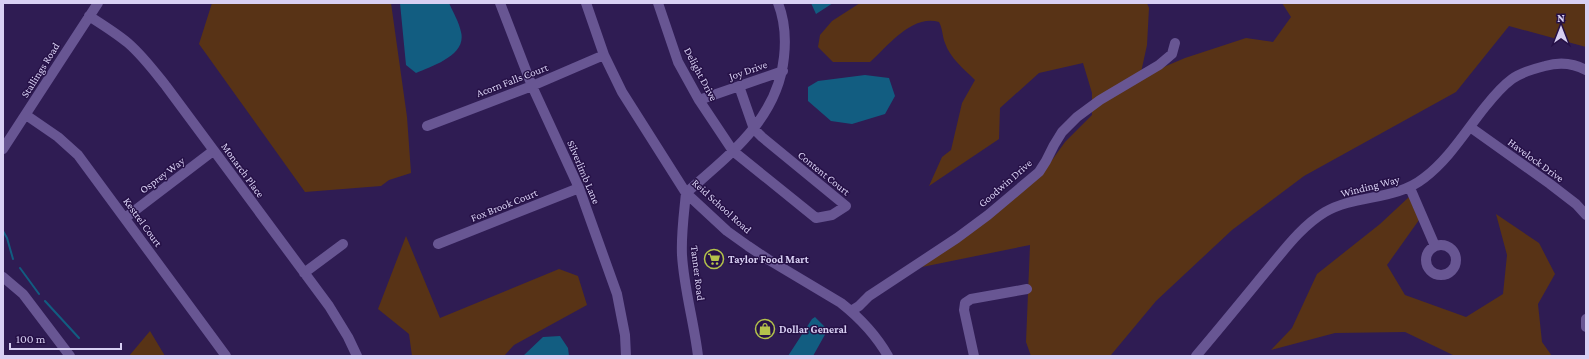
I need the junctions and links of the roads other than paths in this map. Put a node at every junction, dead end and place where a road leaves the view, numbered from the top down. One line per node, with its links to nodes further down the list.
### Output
1 (98, 3): 6 (street, Stallings Road)
2 (500, 3): 11 (street, Silverlimb Lane)
3 (586, 3): 8 (street, Reid School Road)
4 (658, 3): 13 (street, Delight Drive)
5 (778, 3): 10 (street)
6 (89, 16): 14 (street, Stallings Road); 19 (street, Monarch Place)
7 (1175, 43): 32 (street, Goodwin Drive)
8 (604, 55): 11 (street, Acorn Falls Court); 23 (street, Reid School Road)
9 (1586, 70): 16 (street, Winding Way)
10 (783, 71): 12 (street, Joy Drive); 17 (street)
11 (532, 86): 15 (street, Acorn Falls Court); 21 (street, Silverlimb Lane)
12 (739, 86): 13 (street, Joy Drive); 17 (street, Content Court)
13 (699, 100): 20 (street, Delight Drive)
14 (26, 115): 18 (street, Stallings Road); 25 (street, Kestrel Court)
15 (427, 126)
16 (1470, 127): 22 (street, Winding Way); 24 (street, Havelock Drive)
17 (754, 129): 20 (street); 20 (street, Content Court)
18 (3, 149)
19 (213, 151): 25 (street, Osprey Way); 29 (street, Monarch Place)
20 (734, 151): 23 (street)
21 (579, 188): 27 (street, Fox Brook Court); 38 (street, Silverlimb Lane)
22 (1410, 188): 28 (street); 42 (street, Winding Way)
23 (686, 193): 32 (street, Reid School Road); 39 (street, Tanner Road)
24 (1586, 215)
25 (125, 218): 36 (street, Kestrel Court)
26 (343, 244): 29 (street)
27 (438, 244)
28 (1434, 246)
29 (304, 273): 37 (street, Monarch Place)
30 (3, 278): 35 (street)
31 (1026, 289): 41 (street)
32 (851, 311): 40 (street, Reid School Road)
33 (1586, 319): 34 (street)
34 (1586, 327)
35 (70, 356)
36 (226, 356)
37 (357, 356)
38 (626, 356)
39 (698, 356)
40 (888, 356)
41 (974, 356)
42 (1196, 356)

